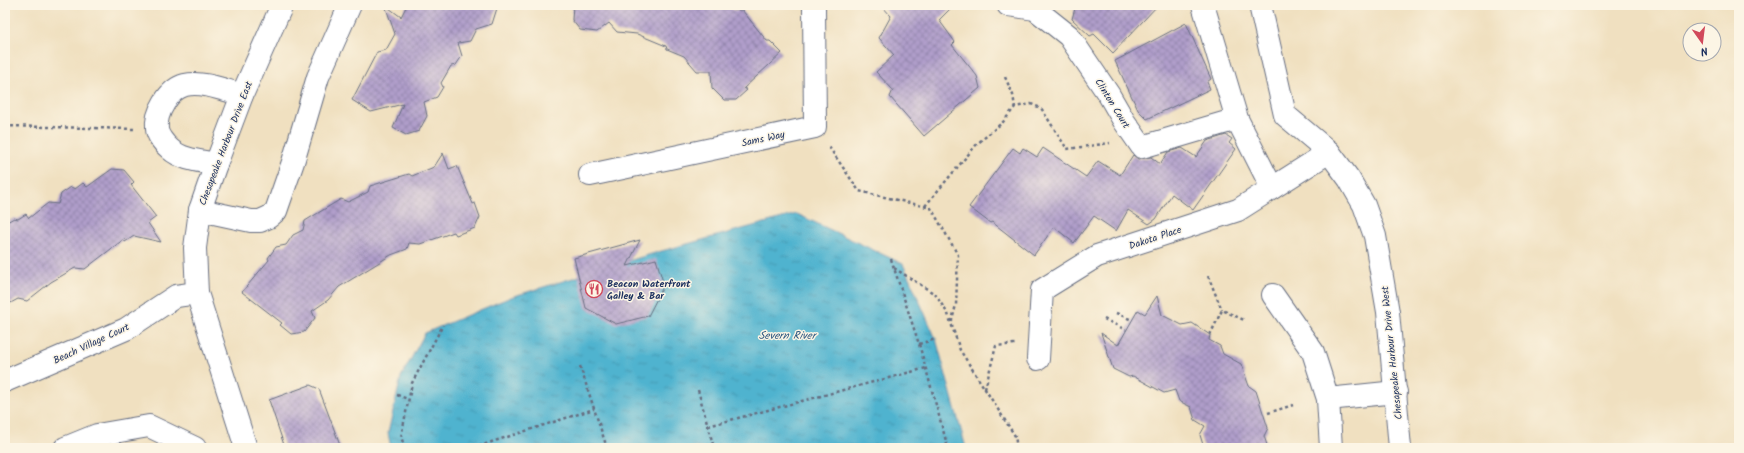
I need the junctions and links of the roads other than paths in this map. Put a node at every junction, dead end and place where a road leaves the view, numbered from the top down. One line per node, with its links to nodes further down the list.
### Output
1 (282, 5): 7 (street, Chesapeake Harbour Drive East)
2 (350, 5): 13 (street)
3 (814, 5): 11 (street, Sams Way)
4 (1008, 5): 8 (street, Clinton Court)
5 (1203, 5): 8 (street)
6 (1267, 6): 9 (street)
7 (242, 95): 10 (street, Chesapeake Harbour Drive East); 10 (street)
8 (1237, 119): 12 (street)
9 (1329, 152): 12 (street, Dakota Place); 18 (street, Chesapeake Harbour Drive West)
10 (216, 164): 13 (street, Chesapeake Harbour Drive East)
11 (590, 175)
12 (1272, 188): 16 (street, Dakota Place)
13 (200, 210): 14 (street, Chesapeake Harbour Drive East)
14 (197, 293): 17 (street, Beach Village Court); 22 (street, Chesapeake Harbour Drive East)
15 (1273, 295): 19 (street)
16 (1039, 351)
17 (5, 381)
18 (1396, 392): 19 (street); 24 (street, Chesapeake Harbour Drive West)
19 (1328, 399): 23 (street)
20 (64, 448): 21 (street)
21 (195, 448)
22 (246, 448)
23 (1331, 448)
24 (1400, 448)

